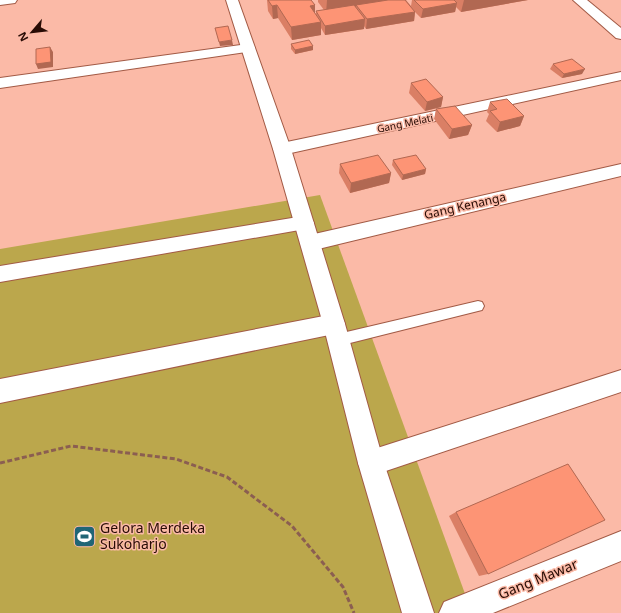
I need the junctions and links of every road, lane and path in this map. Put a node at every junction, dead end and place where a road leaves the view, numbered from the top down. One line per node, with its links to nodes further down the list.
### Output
1 (12, 0): 4 (street)
2 (232, 0): 6 (street)
3 (579, 0): 5 (street)
4 (0, 1)
5 (621, 35)
6 (248, 48): 8 (street); 9 (street)
7 (621, 76): 9 (street, Gang Melati)
8 (0, 83)
9 (282, 149): 11 (street)
10 (621, 170): 11 (street, Gang Kenanga)
11 (307, 233): 12 (street, Gang Kenanga); 14 (street)
12 (0, 274)
13 (478, 306): 14 (lane)
14 (336, 332): 16 (street); 18 (street)
15 (621, 381): 18 (street)
16 (0, 391)
17 (0, 463): 20 (path)
18 (371, 463): 21 (street)
19 (621, 546): 22 (street, Gang Mawar)
20 (354, 613)
21 (418, 613)
22 (455, 613)

